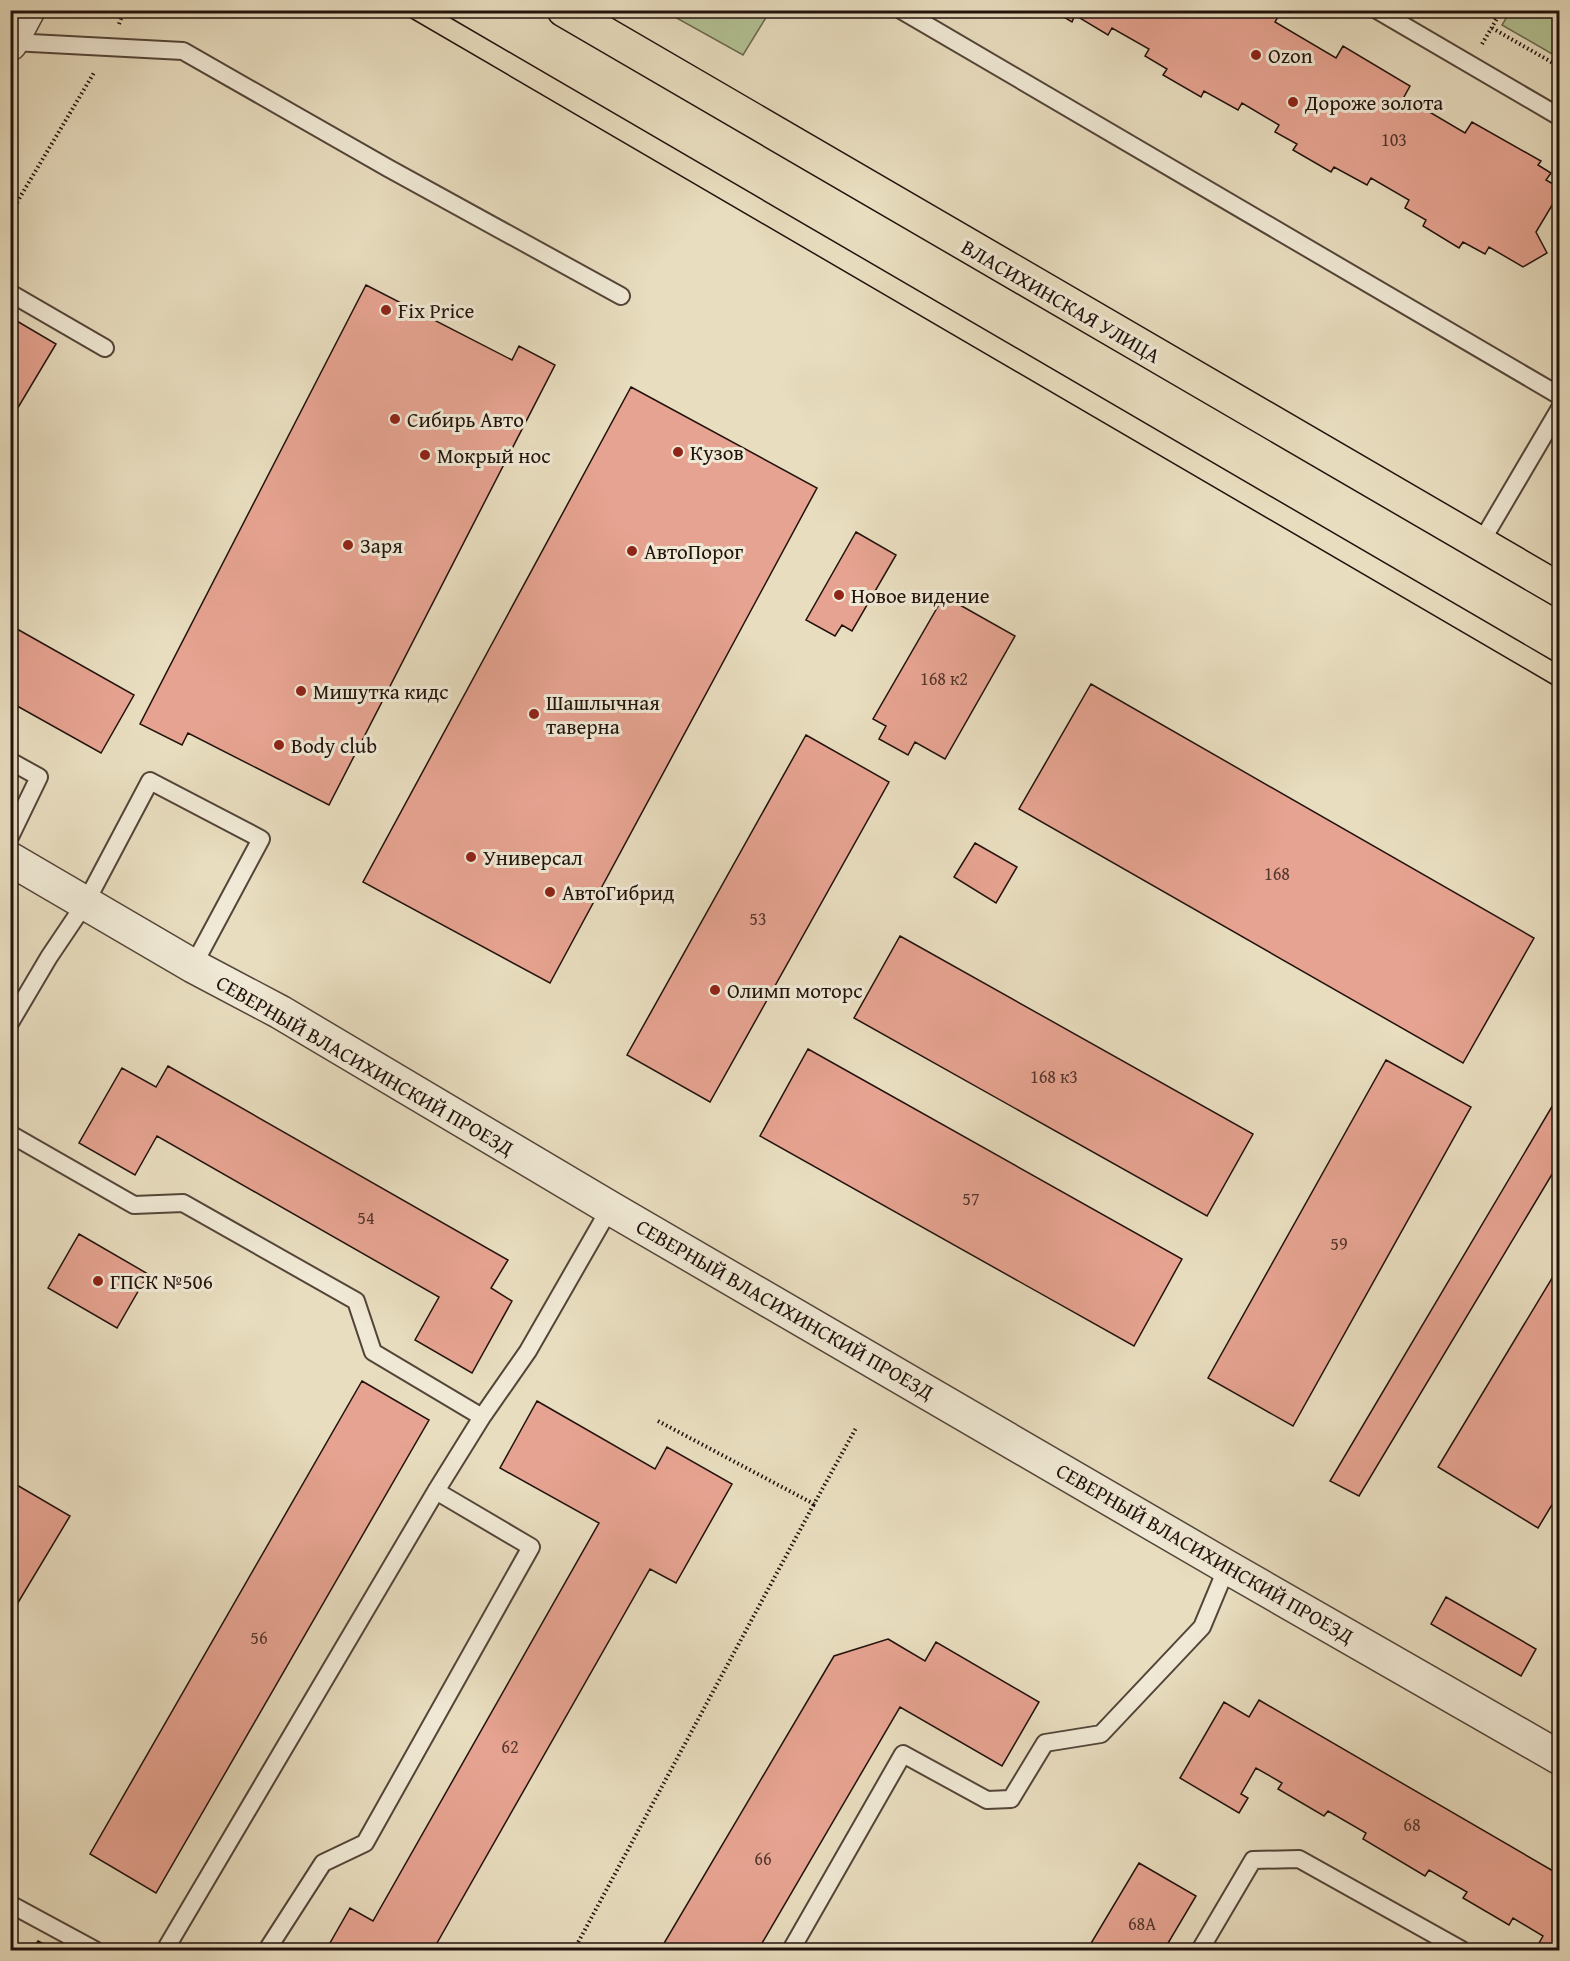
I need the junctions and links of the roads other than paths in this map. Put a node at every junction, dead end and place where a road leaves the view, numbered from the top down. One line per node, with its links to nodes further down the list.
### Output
1 (28, 10): 5 (street)
2 (564, 10): 12 (highway, ВЛАСИХИНСКАЯ УЛИЦА)
3 (901, 10): 10 (lane)
4 (1377, 10): 6 (lane)
5 (11, 43): 8 (lane)
6 (1560, 117)
7 (10, 293): 9 (lane)
8 (621, 296)
9 (105, 348)
10 (1560, 396)
11 (1560, 408): 12 (lane)
12 (1480, 544): 13 (highway, ВЛАСИХИНСКАЯ УЛИЦА)
13 (1560, 590)
14 (10, 761): 15 (lane)
15 (10, 837)
16 (10, 859): 17 (street, СЕВЕРНЫЙ ВЛАСИХИНСКИЙ ПРОЕЗД)
17 (86, 902): 18 (street, СЕВЕРНЫЙ ВЛАСИХИНСКИЙ ПРОЕЗД); 18 (lane); 19 (lane)
18 (193, 966): 21 (street, СЕВЕРНЫЙ ВЛАСИХИНСКИЙ ПРОЕЗД)
19 (10, 1023)
20 (10, 1134): 22 (lane)
21 (610, 1208): 22 (lane); 24 (street, СЕВЕРНЫЙ ВЛАСИХИНСКИЙ ПРОЕЗД)
22 (482, 1417): 23 (lane)
23 (436, 1491): 28 (lane); 29 (lane)
24 (1227, 1567): 25 (street, СЕВЕРНЫЙ ВЛАСИХИНСКИЙ ПРОЕЗД); 30 (lane)
25 (1560, 1758)
26 (10, 1904): 27 (lane)
27 (95, 1950)
28 (165, 1950)
29 (267, 1950)
30 (791, 1950)
31 (1200, 1950): 32 (lane)
32 (1462, 1950)

